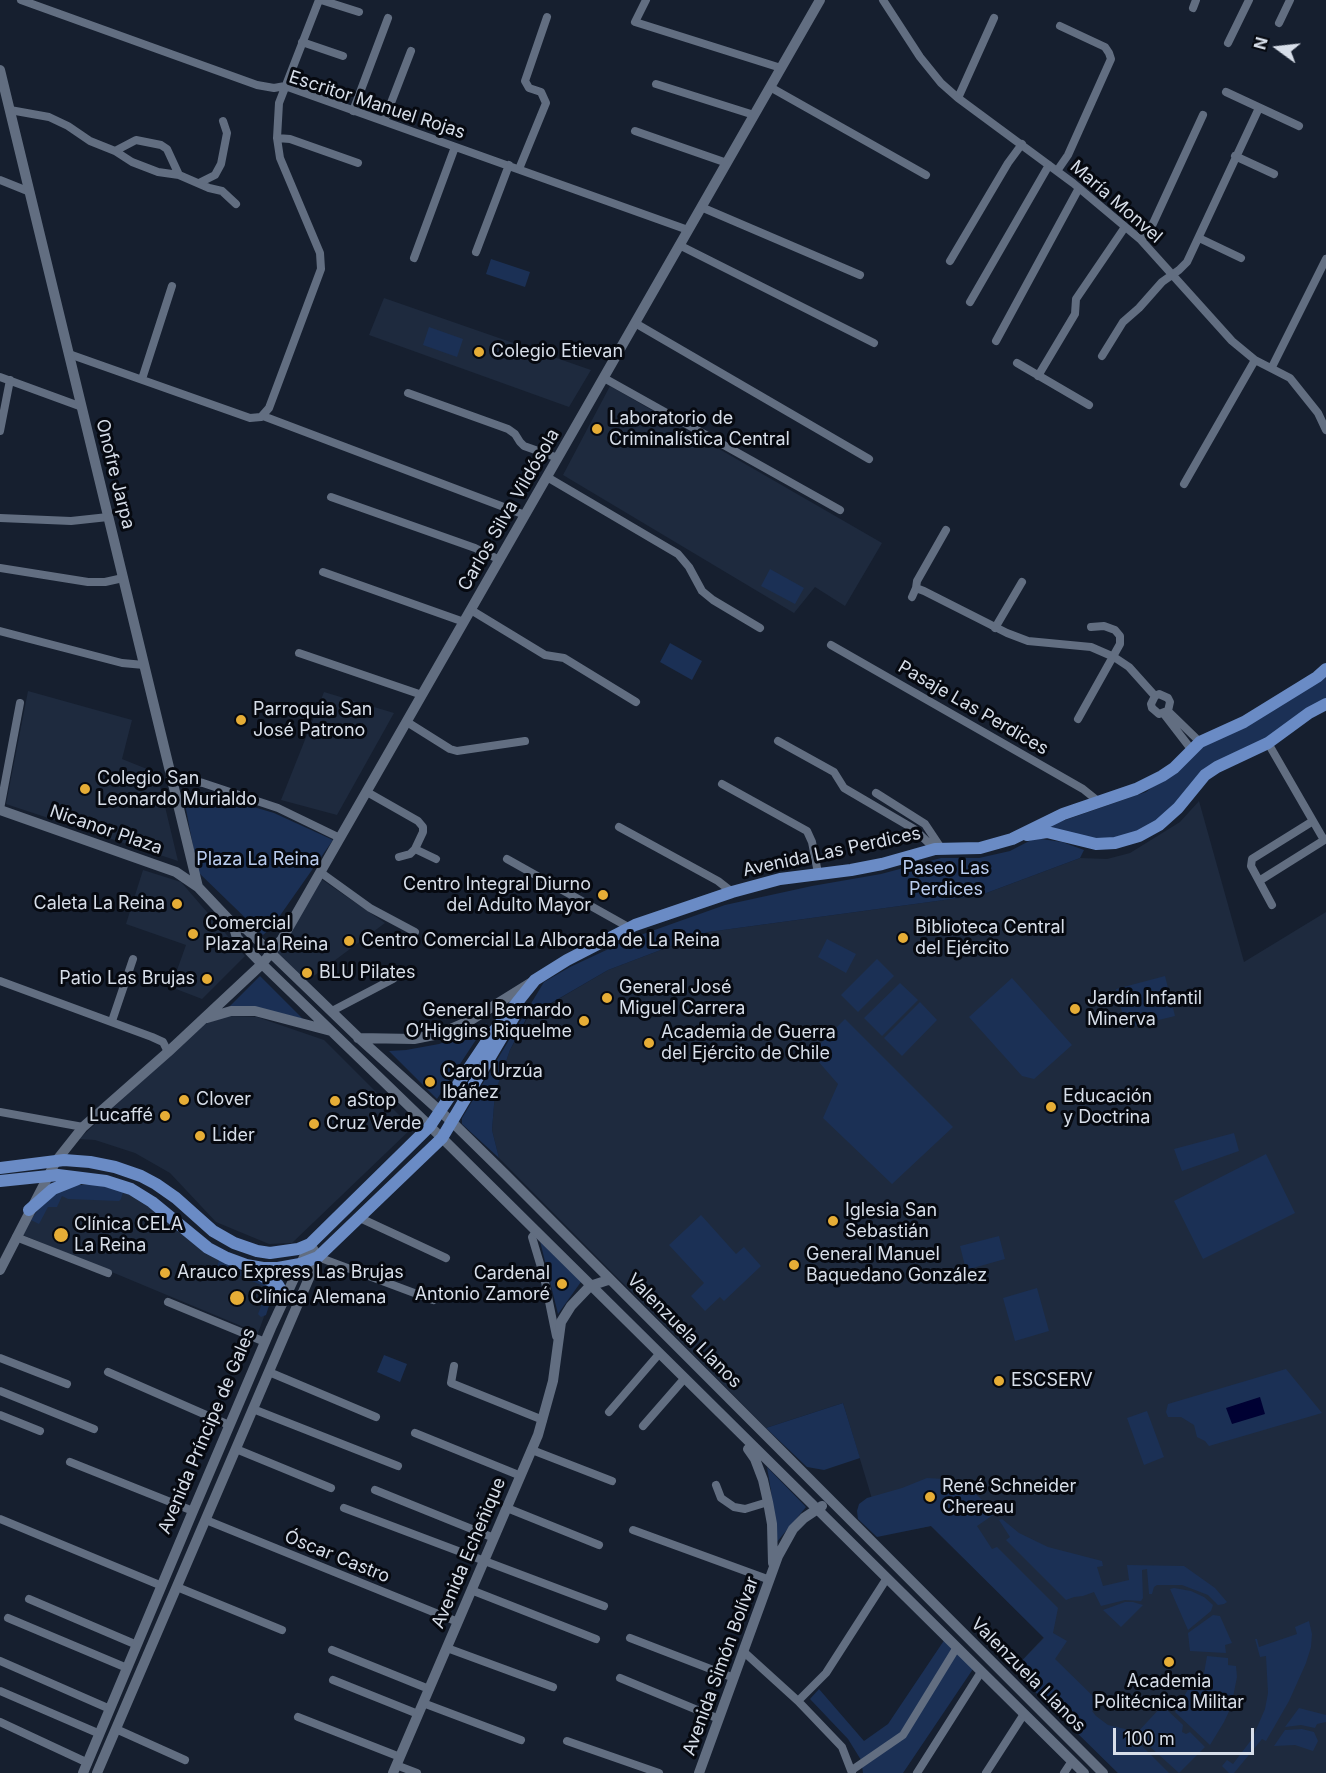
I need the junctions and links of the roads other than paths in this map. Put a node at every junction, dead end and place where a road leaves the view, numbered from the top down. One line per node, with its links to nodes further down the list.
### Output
1 (21, 0): 23 (street, Escritor Manuel Rojas)
2 (320, 0): 10 (street); 16 (street)
3 (646, 0): 20 (street)
4 (820, 0): 20 (street, Carlos Silva Vildósola)
5 (883, 0): 26 (street, María Monvel)
6 (1196, 0): 9 (street)
7 (1249, 0): 17 (street)
8 (1290, 0): 14 (street)
9 (1193, 8)
10 (359, 12)
11 (547, 17): 45 (street)
12 (388, 18): 29 (street)
13 (994, 18): 26 (street)
14 (1279, 23)
15 (1060, 26): 46 (street)
16 (303, 42): 19 (street); 23 (street)
17 (1228, 44)
18 (411, 51): 33 (street)
19 (343, 56)
20 (781, 68): 24 (street, Carlos Silva Vildósola)
21 (0, 70): 28 (street, Onofre Jarpa)
22 (656, 84): 30 (street)
23 (285, 86): 29 (street, Escritor Manuel Rojas); 36 (street)
24 (770, 87): 30 (street, Carlos Silva Vildósola); 50 (street)
25 (1226, 92): 27 (street)
26 (958, 98): 37 (street, María Monvel)
27 (1259, 108): 34 (street); 40 (street)
28 (10, 110): 39 (street); 55 (street, Onofre Jarpa)
29 (353, 111): 33 (street, Escritor Manuel Rojas)
30 (754, 115): 42 (street, Carlos Silva Vildósola)
31 (1203, 115): 61 (street)
32 (223, 121): 49 (street)
33 (384, 121): 38 (street, Escritor Manuel Rojas)
34 (1299, 126)
35 (635, 131): 42 (street)
36 (278, 138): 41 (street); 88 (street)
37 (1022, 144): 44 (street, María Monvel); 67 (street)
38 (455, 147): 43 (street, Escritor Manuel Rojas); 64 (street)
39 (115, 151): 48 (street); 48 (street)
40 (1235, 156): 47 (street); 60 (street)
41 (358, 163)
42 (727, 163): 57 (street, Carlos Silva Vildósola)
43 (509, 165): 45 (street, Escritor Manuel Rojas); 63 (street)
44 (1049, 165): 46 (street, María Monvel); 71 (street)
45 (519, 169): 59 (street, Escritor Manuel Rojas)
46 (1057, 171): 53 (street, María Monvel)
47 (1274, 174)
48 (179, 175): 52 (street)
49 (215, 175): 52 (street); 54 (street)
50 (926, 175)
51 (0, 180): 55 (street)
52 (199, 183): 54 (street)
53 (1079, 188): 58 (street, María Monvel); 73 (street)
54 (222, 191): 56 (street)
55 (30, 192): 75 (street, Onofre Jarpa)
56 (236, 204)
57 (701, 207): 59 (street, Carlos Silva Vildósola); 69 (street)
58 (1125, 227): 61 (street, María Monvel); 80 (street)
59 (688, 230): 62 (street, Carlos Silva Vildósola)
60 (1198, 238): 65 (street); 68 (street)
61 (1141, 240): 68 (street, María Monvel)
62 (679, 245): 72 (street, Carlos Silva Vildósola); 74 (street)
63 (476, 252)
64 (414, 258)
65 (1241, 258)
66 (1326, 259): 79 (street)
67 (950, 261)
68 (1172, 274): 76 (street); 77 (street, María Monvel)
69 (860, 275)
70 (172, 286): 83 (street)
71 (970, 302)
72 (635, 323): 82 (street, Carlos Silva Vildósola); 92 (street)
73 (996, 341)
74 (874, 343)
75 (69, 354): 83 (street); 87 (street, Onofre Jarpa)
76 (1102, 356)
77 (1255, 360): 79 (street, María Monvel); 94 (street)
78 (1017, 363): 80 (street)
79 (1272, 367): 89 (street, María Monvel)
80 (1038, 376): 86 (street)
81 (0, 377): 84 (street)
82 (604, 378): 91 (street, Carlos Silva Vildósola); 96 (street)
83 (142, 379): 88 (street)
84 (10, 380): 87 (street); 90 (street)
85 (408, 393): 91 (street)
86 (1089, 405)
87 (82, 407): 98 (street, Onofre Jarpa)
88 (262, 416): 97 (street)
89 (1325, 428)
90 (0, 431)
91 (558, 458): 93 (street, Carlos Silva Vildósola)
92 (869, 459)
93 (547, 477): 97 (street, Carlos Silva Vildósola); 111 (street)
94 (1184, 484)
95 (331, 497): 101 (street)
96 (840, 510)
97 (525, 515): 101 (street, Carlos Silva Vildósola)
98 (108, 517): 99 (street); 104 (street, Onofre Jarpa)
99 (0, 518)
100 (946, 530): 106 (street)
101 (500, 560): 108 (street, Carlos Silva Vildósola)
102 (0, 568): 104 (street)
103 (323, 572): 109 (street)
104 (123, 578): 117 (street, Onofre Jarpa)
105 (1022, 582): 112 (street)
106 (916, 588): 107 (street); 112 (street)
107 (912, 597)
108 (471, 610): 109 (street, Carlos Silva Vildósola); 121 (street)
109 (464, 622): 119 (street, Carlos Silva Vildósola)
110 (1091, 627): 116 (street)
111 (760, 628)
112 (995, 628): 116 (street)
113 (0, 631): 117 (street)
114 (831, 645): 135 (street, Pasaje Las Perdices)
115 (299, 653): 119 (street)
116 (1114, 657): 120 (street); 125 (street)
117 (144, 665): 131 (street, Onofre Jarpa)
118 (1326, 669): 130 (main road, Avenida Las Perdices)
119 (422, 696): 126 (street, Carlos Silva Vildósola)
120 (1155, 696): 124 (street); 124 (street)
121 (636, 702)
122 (20, 703): 136 (street)
123 (1326, 704): 129 (main road)
124 (1166, 712): 130 (street)
125 (1078, 719)
126 (407, 722): 127 (street); 133 (street, Carlos Silva Vildósola)
127 (525, 741)
128 (778, 741): 145 (street)
129 (1268, 743): 138 (street); 140 (main road)
130 (1196, 745): 135 (main road, Avenida Las Perdices)
131 (171, 776): 141 (street); 152 (street, Onofre Jarpa)
132 (722, 784): 150 (street)
133 (367, 792): 141 (street, Carlos Silva Vildósola); 144 (street)
134 (876, 793): 145 (street)
135 (1098, 801): 137 (main road, Avenida Las Perdices)
136 (0, 810): 152 (street, Nicanor Plaza)
137 (1063, 814): 140 (main road); 142 (main road, Avenida Las Perdices)
138 (1313, 821): 143 (street); 151 (street)
139 (619, 827): 153 (street)
140 (1060, 835): 142 (main road)
141 (340, 838): 149 (street, Carlos Silva Vildósola)
142 (1012, 839): 145 (main road, Avenida Las Perdices)
143 (1325, 840): 151 (street)
144 (416, 849): 146 (street); 147 (street)
145 (938, 849): 150 (main road, Avenida Las Perdices)
146 (399, 857)
147 (436, 859)
148 (507, 859): 156 (street)
149 (320, 872): 157 (street); 158 (street, Carlos Silva Vildósola)
150 (818, 873): 153 (main road, Avenida Las Perdices)
151 (1259, 881): 154 (street)
152 (198, 887): 155 (street, Valenzuela Llanos)
153 (732, 892): 156 (main road, Avenida Las Perdices)
154 (1272, 905)
155 (233, 924): 158 (street, Valenzuela Llanos); 160 (street, Valenzuela Llanos)
156 (630, 928): 162 (main road, Avenida Las Perdices)
157 (415, 932)
158 (272, 953): 160 (street, Carlos Silva Vildósola); 164 (street, Valenzuela Llanos)
159 (133, 959): 166 (street)
160 (262, 964): 165 (street, Carlos Silva Vildósola); 167 (street, Valenzuela Llanos)
161 (393, 980): 164 (street)
162 (535, 980): 168 (street, Avenida Las Perdices); 170 (main road, Avenida Príncipe de Gales); 172 (main road, Avenida Príncipe de Gales)
163 (0, 981): 166 (street)
164 (332, 1011): 168 (street, Valenzuela Llanos)
165 (203, 1018): 167 (street); 169 (street, Carlos Silva Vildósola)
166 (112, 1021): 169 (street)
167 (333, 1032): 168 (street, Avenida Las Perdices); 173 (street, Valenzuela Llanos)
168 (360, 1039): 170 (street, Valenzuela Llanos)
169 (168, 1052): 174 (street, Carlos Silva Vildósola)
170 (440, 1111): 172 (street, Valenzuela Llanos); 173 (main road, Avenida Príncipe de Gales)
171 (0, 1112): 174 (street)
172 (452, 1122): 175 (main road, Avenida Príncipe de Gales); 192 (street, Valenzuela Llanos)
173 (430, 1126): 175 (street, Valenzuela Llanos); 185 (main road, Avenida Príncipe de Gales)
174 (83, 1127): 176 (street, Carlos Silva Vildósola)
175 (442, 1138): 182 (main road, Avenida Príncipe de Gales); 183 (street, Valenzuela Llanos)
176 (56, 1161): 177 (main road); 178 (street, Carlos Silva Vildósola); 185 (main road)
177 (0, 1168)
178 (48, 1176): 179 (main road); 180 (main road); 181 (street, Carlos Silva Vildósola)
179 (86, 1177): 181 (main road); 188 (main road)
180 (0, 1181)
181 (29, 1210): 184 (street, Carlos Silva Vildósola)
182 (360, 1218): 186 (main road, Avenida Príncipe de Gales); 187 (street)
183 (536, 1232): 193 (street, Valenzuela Llanos); 197 (street, Avenida Echeñique)
184 (16, 1237): 190 (street, Carlos Silva Vildósola); 191 (street)
185 (309, 1244): 186 (street); 189 (street, Avenida Príncipe de Gales)
186 (318, 1257): 189 (main road); 195 (street); 203 (street, Avenida Príncipe de Gales)
187 (447, 1258)
188 (235, 1262): 189 (main road); 194 (main road)
189 (300, 1264): 194 (street, Avenida Príncipe de Gales)
190 (0, 1270)
191 (108, 1273)
192 (608, 1280): 193 (street); 228 (street, Valenzuela Llanos)
193 (590, 1286): 197 (street, Avenida Echeñique); 199 (street, Valenzuela Llanos)
194 (285, 1298): 198 (street, Avenida Príncipe de Gales)
195 (432, 1300)
196 (168, 1302): 198 (street)
197 (557, 1341): 211 (street, Avenida Echeñique)
198 (265, 1342): 213 (street, Avenida Príncipe de Gales)
199 (658, 1354): 204 (street, Valenzuela Llanos); 208 (street)
200 (0, 1358): 205 (street)
201 (454, 1366): 211 (street)
202 (108, 1372): 213 (street)
203 (269, 1372): 207 (street, Avenida Príncipe de Gales); 210 (street)
204 (684, 1379): 212 (street, Valenzuela Llanos); 214 (street)
205 (67, 1384)
206 (0, 1391): 215 (street)
207 (253, 1409): 218 (street, Avenida Príncipe de Gales); 221 (street)
208 (609, 1412)
209 (0, 1415): 216 (street)
210 (376, 1418)
211 (543, 1420): 219 (street, Avenida Echeñique)
212 (729, 1424): 227 (street, Avenida Simón Bolívar); 231 (street, Valenzuela Llanos)
213 (229, 1425): 232 (street, Avenida Príncipe de Gales)
214 (643, 1426)
215 (94, 1429)
216 (40, 1431)
217 (415, 1433): 222 (street)
218 (236, 1449): 225 (street); 234 (street, Avenida Príncipe de Gales)
219 (532, 1450): 222 (street, Avenida Echeñique); 223 (street)
220 (70, 1462): 232 (street)
221 (398, 1466)
222 (521, 1476): 230 (street, Avenida Echeñique)
223 (612, 1481)
224 (716, 1485): 227 (street)
225 (331, 1488)
226 (375, 1490): 236 (street)
227 (768, 1502): 239 (street, Avenida Simón Bolívar)
228 (830, 1502): 231 (street, Avenida Simón Bolívar); 290 (street, Valenzuela Llanos)
229 (344, 1508): 238 (street)
230 (507, 1508): 236 (street, Avenida Echeñique); 237 (street)
231 (816, 1509): 239 (street, Avenida Simón Bolívar); 240 (street, Valenzuela Llanos)
232 (193, 1511): 241 (street, Avenida Príncipe de Gales)
233 (0, 1519): 241 (street)
234 (206, 1520): 242 (street, Avenida Príncipe de Gales); 247 (street, Óscar Castro)
235 (633, 1530): 239 (street)
236 (494, 1538): 238 (street, Avenida Echeñique)
237 (599, 1545)
238 (484, 1560): 243 (street, Avenida Echeñique); 245 (street)
239 (771, 1575): 255 (street, Avenida Simón Bolívar)
240 (887, 1578): 252 (street, Valenzuela Llanos); 265 (street)
241 (162, 1586): 251 (street, Avenida Príncipe de Gales)
242 (177, 1587): 248 (street); 273 (street, Avenida Príncipe de Gales)
243 (471, 1590): 247 (street, Avenida Echeñique); 250 (street)
244 (29, 1599): 251 (street)
245 (604, 1606)
246 (8, 1617): 257 (street)
247 (458, 1622): 253 (street, Avenida Echeñique)
248 (282, 1630)
249 (630, 1638): 260 (street)
250 (596, 1639)
251 (137, 1645): 257 (street, Avenida Príncipe de Gales)
252 (957, 1647): 258 (street, Valenzuela Llanos); 281 (street)
253 (447, 1648): 262 (street); 263 (street, Avenida Echeñique)
254 (332, 1650): 263 (street)
255 (744, 1652): 260 (street, Avenida Simón Bolívar); 265 (street)
256 (0, 1660): 267 (street)
257 (127, 1668): 267 (street, Avenida Príncipe de Gales)
258 (981, 1672): 269 (street, Valenzuela Llanos); 286 (street)
259 (620, 1678): 271 (street)
260 (734, 1678): 271 (street, Avenida Simón Bolívar)
261 (333, 1680): 268 (street)
262 (553, 1687)
263 (429, 1689): 266 (street, Avenida Echeñique)
264 (0, 1692): 274 (street)
265 (798, 1701): 281 (street)
266 (423, 1703): 268 (street, Avenida Echeñique); 275 (street)
267 (110, 1709): 274 (street, Avenida Príncipe de Gales)
268 (418, 1714): 279 (street, Avenida Echeñique)
269 (1024, 1714): 278 (street, Valenzuela Llanos); 287 (street)
270 (298, 1717): 279 (street)
271 (719, 1719): 285 (street, Avenida Simón Bolívar)
272 (0, 1722): 280 (street)
273 (116, 1729): 277 (street); 282 (street, Avenida Príncipe de Gales)
274 (100, 1734): 280 (street, Avenida Príncipe de Gales)
275 (521, 1740)
276 (567, 1741): 284 (street)
277 (185, 1760)
278 (1072, 1761): 288 (street); 289 (street, Valenzuela Llanos)
279 (396, 1765): 283 (street)
280 (86, 1768)
281 (852, 1772)
282 (97, 1773)
283 (417, 1773)
284 (659, 1773)
285 (699, 1773)
286 (918, 1773)
287 (986, 1773)
288 (1064, 1773)
289 (1084, 1773)
290 (1102, 1773)

